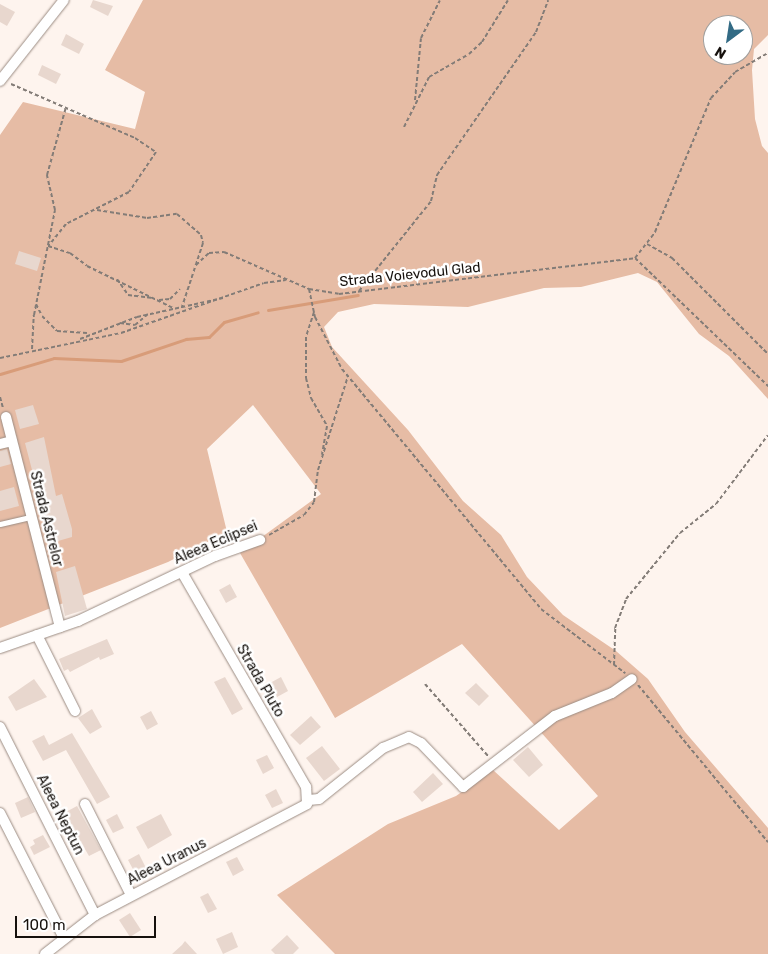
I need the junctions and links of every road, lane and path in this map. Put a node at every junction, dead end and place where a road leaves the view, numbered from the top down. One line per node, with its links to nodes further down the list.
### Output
1 (64, 0): 6 (street)
2 (440, 0): 7 (path)
3 (508, 0): 7 (path)
4 (548, 0): 19 (path)
5 (768, 53): 11 (path)
6 (1, 81): 8 (path)
7 (415, 103): 9 (path)
8 (66, 107): 10 (path); 12 (path)
9 (404, 127)
10 (92, 210): 12 (path); 14 (path)
11 (647, 244): 13 (path); 31 (path)
12 (48, 246): 15 (path); 22 (path)
13 (635, 258): 19 (path, Strada Voievodul Glad); 34 (path)
14 (196, 266): 16 (path, Strada Voievodul Glad); 23 (path)
15 (117, 279): 21 (path); 21 (path)
16 (286, 280): 17 (path, Strada Voievodul Glad); 20 (path)
17 (309, 289): 19 (path, Strada Voievodul Glad); 25 (path)
18 (180, 290): 21 (path)
19 (359, 291)
20 (228, 297): 23 (path); 29 (path)
21 (156, 299): 24 (path)
22 (36, 304): 28 (path); 30 (path)
23 (182, 307): 24 (path)
24 (174, 308): 26 (path)
25 (314, 312): 33 (path); 40 (path)
26 (148, 314): 27 (path); 27 (path)
27 (117, 323): 28 (path)
28 (90, 332): 29 (path)
29 (78, 340): 30 (path)
30 (32, 350): 32 (path)
31 (768, 354)
32 (0, 358)
33 (348, 376): 40 (path, Aleea Eclipsei); 48 (path)
34 (768, 386)
35 (0, 397): 36 (path)
36 (6, 417): 38 (street, Strada Astrelor)
37 (768, 434): 48 (path)
38 (12, 441): 39 (street); 41 (street, Strada Astrelor)
39 (0, 444)
40 (321, 460): 43 (path, Aleea Eclipsei)
41 (31, 517): 42 (lane); 45 (street, Strada Astrelor)
42 (0, 524)
43 (260, 540): 44 (street, Aleea Eclipsei)
44 (182, 572): 45 (street, Aleea Eclipsei); 54 (street, Strada Pluto)
45 (60, 627): 46 (street, Aleea Eclipsei)
46 (37, 635): 47 (street, Aleea Eclipsei); 51 (street)
47 (0, 648)
48 (614, 665): 49 (path)
49 (632, 679): 53 (street); 57 (path)
50 (425, 684): 53 (path)
51 (75, 711)
52 (0, 727): 59 (street, Aleea Neptun)
53 (493, 762): 54 (street, Aleea Uranus)
54 (308, 802): 58 (street, Aleea Uranus)
55 (85, 804): 58 (street)
56 (0, 813): 60 (street)
57 (768, 842)
58 (132, 895): 59 (street, Aleea Uranus)
59 (95, 915): 60 (street, Aleea Uranus)
60 (64, 938): 61 (street, Aleea Uranus)
61 (45, 954)

